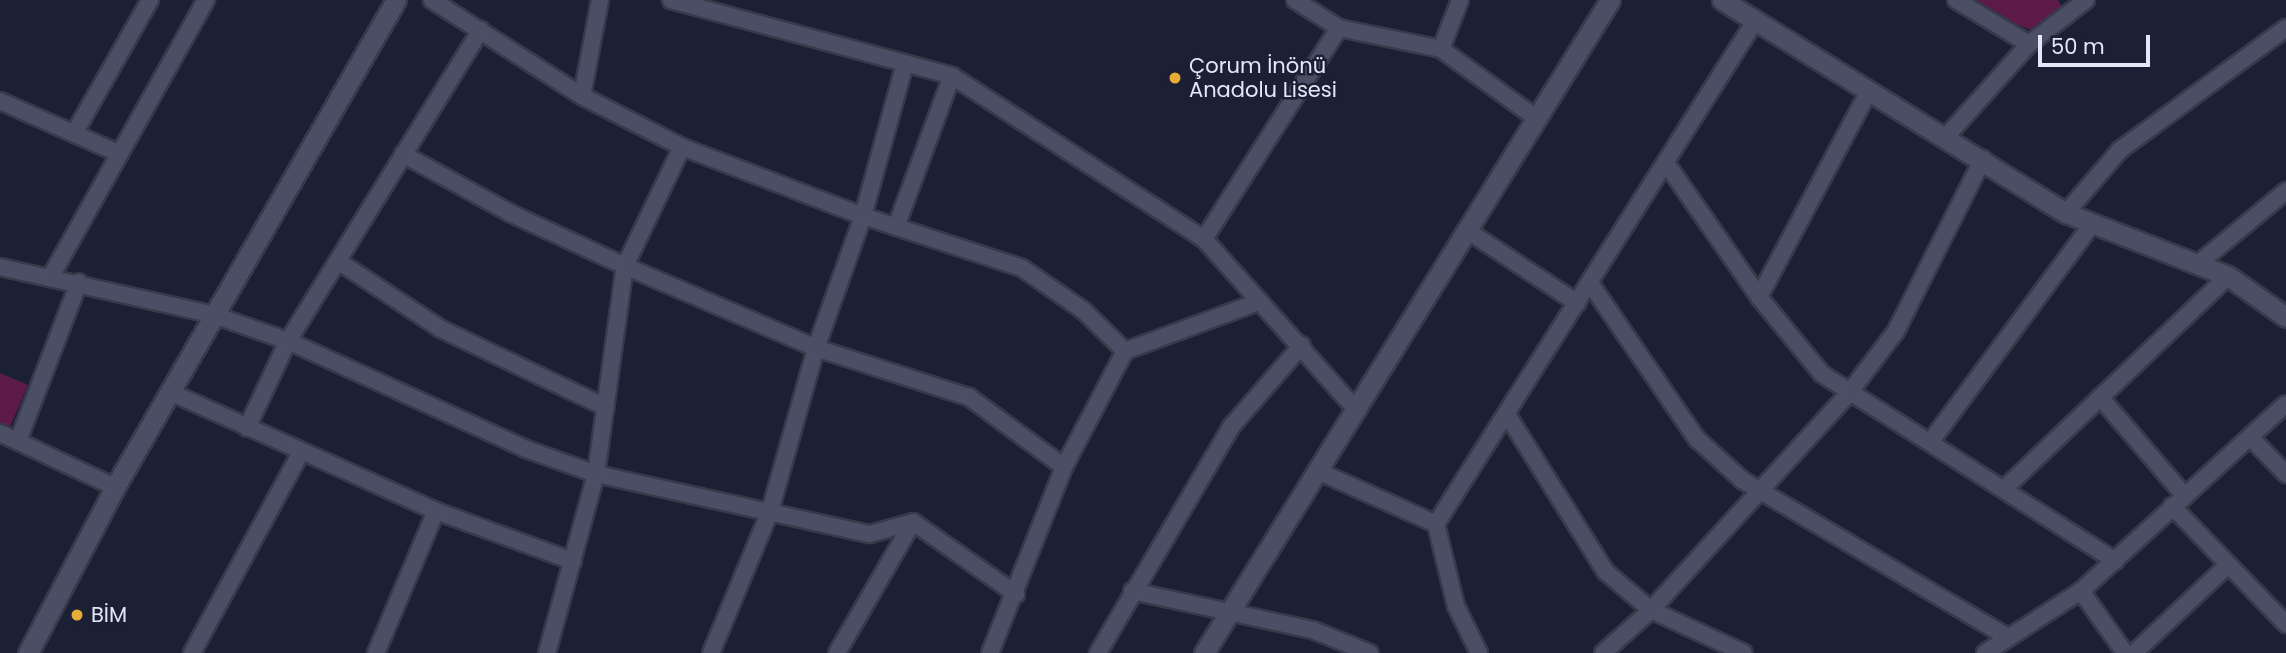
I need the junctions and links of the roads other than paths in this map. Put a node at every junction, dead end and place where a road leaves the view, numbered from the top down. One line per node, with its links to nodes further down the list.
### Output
1 (150, 0): 26 (street)
2 (206, 0): 29 (street)
3 (396, 0): 51 (street)
4 (432, 0): 17 (street)
5 (600, 0): 23 (street)
6 (671, 0): 20 (street)
7 (1295, 0): 13 (street)
8 (1460, 0): 19 (street)
9 (1610, 0): 25 (street)
10 (1722, 0): 14 (street)
11 (1956, 0): 18 (street)
12 (2085, 0): 18 (street)
13 (1320, 7): 15 (street)
14 (1755, 21): 22 (street); 32 (street)
15 (1339, 28): 19 (street); 39 (street)
16 (2286, 29): 34 (street)
17 (481, 30): 23 (street); 30 (street)
18 (2029, 44): 27 (street)
19 (1441, 49): 25 (street)
20 (905, 64): 21 (street); 35 (street)
21 (952, 76): 37 (street); 39 (street)
22 (1869, 91): 27 (street); 48 (street)
23 (582, 96): 28 (street)
24 (0, 101): 26 (street)
25 (1536, 118): 38 (street)
26 (75, 132): 29 (street)
27 (1945, 138): 31 (street)
28 (682, 148): 35 (street); 43 (street)
29 (120, 154): 45 (street)
30 (403, 154): 40 (street); 43 (street)
31 (1983, 159): 34 (street); 58 (street)
32 (1666, 163): 47 (street); 48 (street)
33 (2286, 191): 41 (street)
34 (2066, 213): 36 (street)
35 (863, 216): 37 (street); 55 (street)
36 (2092, 224): 41 (street); 68 (street)
37 (896, 227): 56 (street)
38 (1468, 231): 50 (street); 62 (street)
39 (1204, 240): 49 (street)
40 (338, 261): 53 (street); 61 (street)
41 (2199, 264): 44 (street)
42 (0, 267): 45 (street)
43 (625, 267): 55 (street); 61 (street)
44 (2228, 276): 52 (street); 59 (street)
45 (50, 278): 46 (street)
46 (79, 282): 51 (street); 67 (street)
47 (1590, 283): 50 (street); 76 (street)
48 (1759, 297): 58 (street)
49 (1258, 302): 54 (street); 56 (street)
50 (1577, 303): 63 (street)
51 (214, 315): 53 (street); 57 (street)
52 (2286, 317)
53 (288, 341): 64 (street); 72 (street)
54 (1302, 345): 62 (street); 85 (street)
55 (816, 348): 70 (street); 79 (street)
56 (1125, 351): 70 (street)
57 (170, 392): 64 (street); 74 (street)
58 (1849, 393): 68 (street); 76 (street)
59 (2100, 397): 75 (street); 77 (street)
60 (2286, 404): 66 (street)
61 (605, 407): 72 (street)
62 (1357, 411): 71 (street)
63 (1508, 416): 81 (street); 88 (street)
64 (247, 428): 69 (street)
65 (0, 433): 67 (street)
66 (2250, 437): 73 (street); 77 (street)
67 (18, 441): 74 (street)
68 (1931, 441): 75 (street)
69 (301, 452): 78 (street); 93 (street)
70 (1064, 467): 87 (street)
71 (1320, 472): 81 (street); 89 (street)
72 (596, 474): 79 (street); 82 (street)
73 (2286, 474)
74 (115, 487): 92 (street)
75 (2006, 487): 83 (street)
76 (1759, 492): 88 (street); 91 (street)
77 (2178, 500): 83 (street); 84 (street)
78 (436, 510): 82 (street); 94 (street)
79 (770, 512): 80 (street); 96 (street)
80 (913, 522): 87 (street); 97 (street)
81 (1436, 524): 102 (street)
82 (573, 561): 95 (street)
83 (2115, 561): 86 (street)
84 (2228, 565): 90 (street); 107 (street)
85 (1132, 591): 89 (street); 99 (street)
86 (2081, 591): 91 (street); 106 (street)
87 (1016, 594): 98 (street)
88 (1651, 610): 103 (street); 104 (street)
89 (1229, 611): 100 (street); 101 (street)
90 (2286, 624)
91 (2008, 637): 105 (street)
92 (28, 653)
93 (192, 653)
94 (376, 653)
95 (547, 653)
96 (711, 653)
97 (837, 653)
98 (990, 653)
99 (1098, 653)
100 (1204, 653)
101 (1370, 653)
102 (1479, 653)
103 (1603, 653)
104 (1744, 653)
105 (1986, 653)
106 (2125, 653)
107 (2134, 653)

